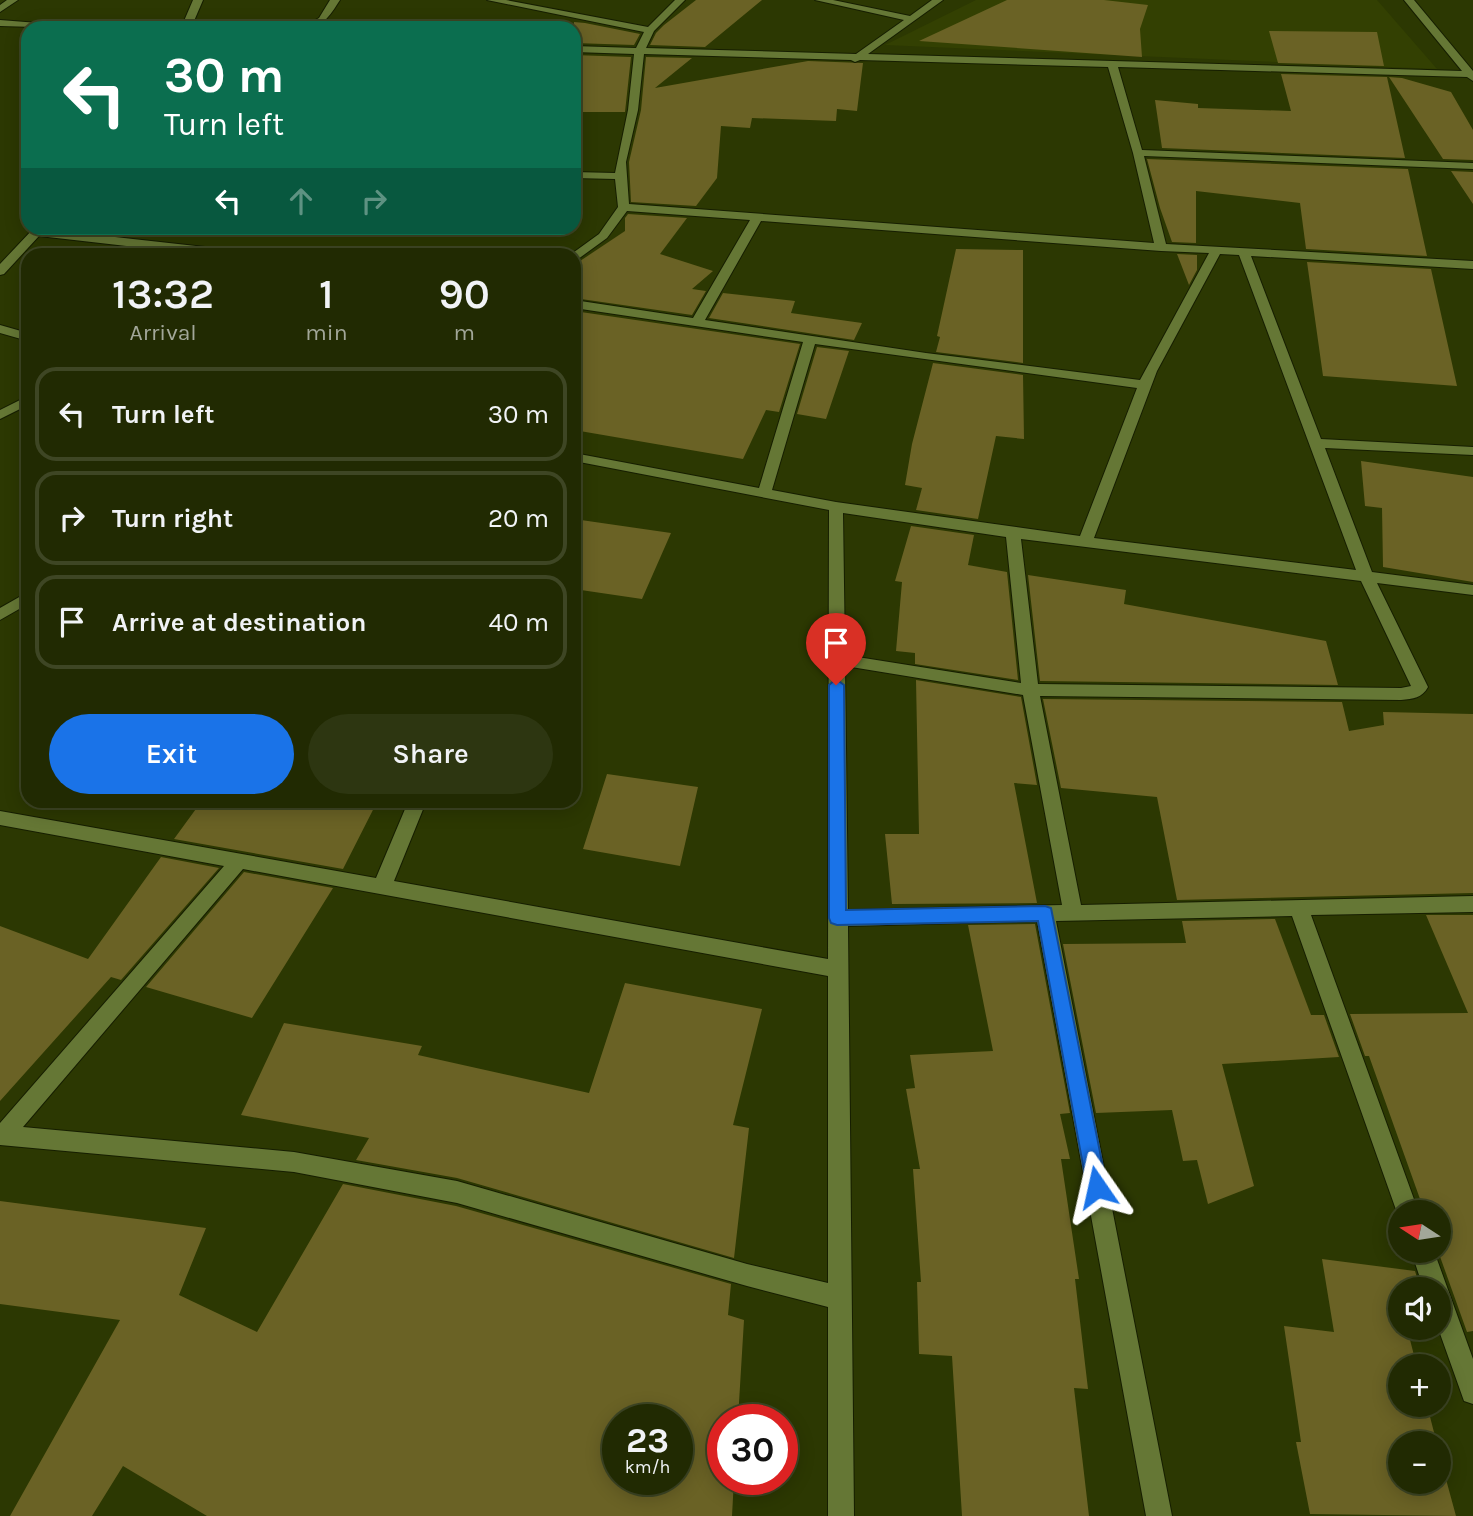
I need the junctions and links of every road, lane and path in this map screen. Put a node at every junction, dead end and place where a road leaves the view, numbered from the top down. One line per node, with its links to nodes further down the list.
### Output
1 (13, 0): 9 (street)
2 (198, 0): 11 (street)
3 (335, 0): 12 (street)
4 (492, 0): 15 (street)
5 (680, 0): 15 (street)
6 (820, 0): 10 (street)
7 (938, 0): 10 (street)
8 (1409, 0): 20 (street)
9 (0, 9)
10 (911, 19): 18 (street)
11 (189, 21)
12 (320, 21)
13 (0, 23): 14 (street)
14 (21, 25)
15 (650, 30): 17 (street)
16 (581, 48): 17 (street)
17 (639, 52): 18 (street); 24 (street)
18 (855, 58): 19 (street)
19 (1112, 65): 20 (street); 21 (street)
20 (1472, 75)
21 (1138, 153): 22 (street); 29 (street)
22 (1473, 166)
23 (581, 175): 24 (street)
24 (620, 176): 25 (street)
25 (624, 207): 26 (street); 35 (street)
26 (757, 218): 29 (street); 39 (street)
27 (33, 235): 31 (street)
28 (79, 235): 32 (street)
29 (1161, 247): 33 (street)
30 (21, 248): 37 (street)
31 (21, 248)
32 (185, 248)
33 (1216, 251): 34 (street); 41 (street)
34 (1244, 252): 36 (street); 44 (street)
35 (581, 253)
36 (1472, 267)
37 (0, 271)
38 (581, 305): 39 (street)
39 (696, 323): 40 (street)
40 (810, 340): 41 (street); 47 (street)
41 (1144, 385): 50 (street)
42 (21, 404): 43 (street)
43 (0, 415)
44 (1317, 443): 45 (street); 51 (street)
45 (1473, 451)
46 (581, 458): 47 (street)
47 (764, 494): 48 (street)
48 (836, 507): 49 (street); 55 (street)
49 (1013, 533): 50 (street); 56 (street)
50 (1086, 540): 51 (street)
51 (1366, 576): 52 (street); 56 (street)
52 (1473, 590)
53 (21, 602): 54 (street)
54 (0, 615)
55 (836, 659): 56 (street); 65 (street)
56 (1030, 690): 63 (street)
57 (415, 808): 60 (street)
58 (1, 819): 59 (street)
59 (239, 861): 60 (street); 67 (street)
60 (382, 887): 66 (street)
61 (1473, 904): 62 (street)
62 (1299, 908): 63 (street); 68 (street)
63 (1073, 913): 64 (street)
64 (1045, 914): 65 (street); 73 (street)
65 (837, 918): 66 (street)
66 (838, 969): 69 (street)
67 (1, 1135): 69 (street)
68 (1403, 1200)
69 (841, 1298): 72 (street)
70 (1451, 1332): 71 (street)
71 (1473, 1392)
72 (841, 1516)
73 (1159, 1516)

